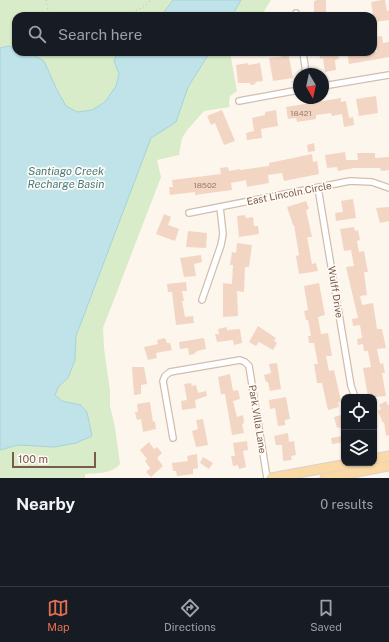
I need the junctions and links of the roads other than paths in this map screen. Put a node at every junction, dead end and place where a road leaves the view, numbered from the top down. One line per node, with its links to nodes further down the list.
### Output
1 (304, 56): 2 (street)
2 (305, 68)
3 (389, 75): 4 (street)
4 (329, 85)
5 (293, 91): 6 (street)
6 (239, 101)
7 (318, 188): 8 (street, East Lincoln Circle); 9 (street, East Lincoln Circle); 12 (street, Wulff Drive)
8 (389, 188)
9 (220, 207): 10 (street, East Lincoln Circle); 11 (street)
10 (189, 213)
11 (202, 300)
12 (353, 394)
13 (173, 438): 18 (street, Park Villa Lane)
14 (389, 456): 15 (main road)
15 (377, 458)
16 (341, 465): 19 (main road)
17 (389, 466): 20 (main road)
18 (267, 478)
19 (271, 478)
20 (325, 478)

